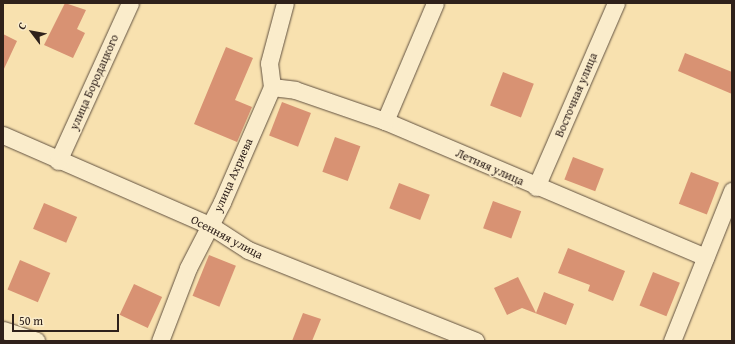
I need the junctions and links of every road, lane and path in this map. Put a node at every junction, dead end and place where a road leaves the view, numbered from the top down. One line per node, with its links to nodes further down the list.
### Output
1 (130, 3): 8 (street, улица Бородацкого)
2 (285, 3): 5 (street)
3 (435, 3): 6 (street)
4 (616, 3): 9 (street, Восточная улица)
5 (272, 87): 6 (street, Летняя улица); 11 (street, улица Ахриева)
6 (385, 121): 9 (street, Летняя улица)
7 (3, 135): 8 (street, Осенняя улица)
8 (58, 161): 11 (street, Осенняя улица)
9 (536, 187): 12 (street, Летняя улица)
10 (732, 191): 12 (street)
11 (211, 226): 15 (street, улица Ахриева); 16 (street, Осенняя улица)
12 (705, 256): 17 (street)
13 (3, 330): 14 (street)
14 (36, 341)
15 (160, 341)
16 (476, 341)
17 (672, 341)

